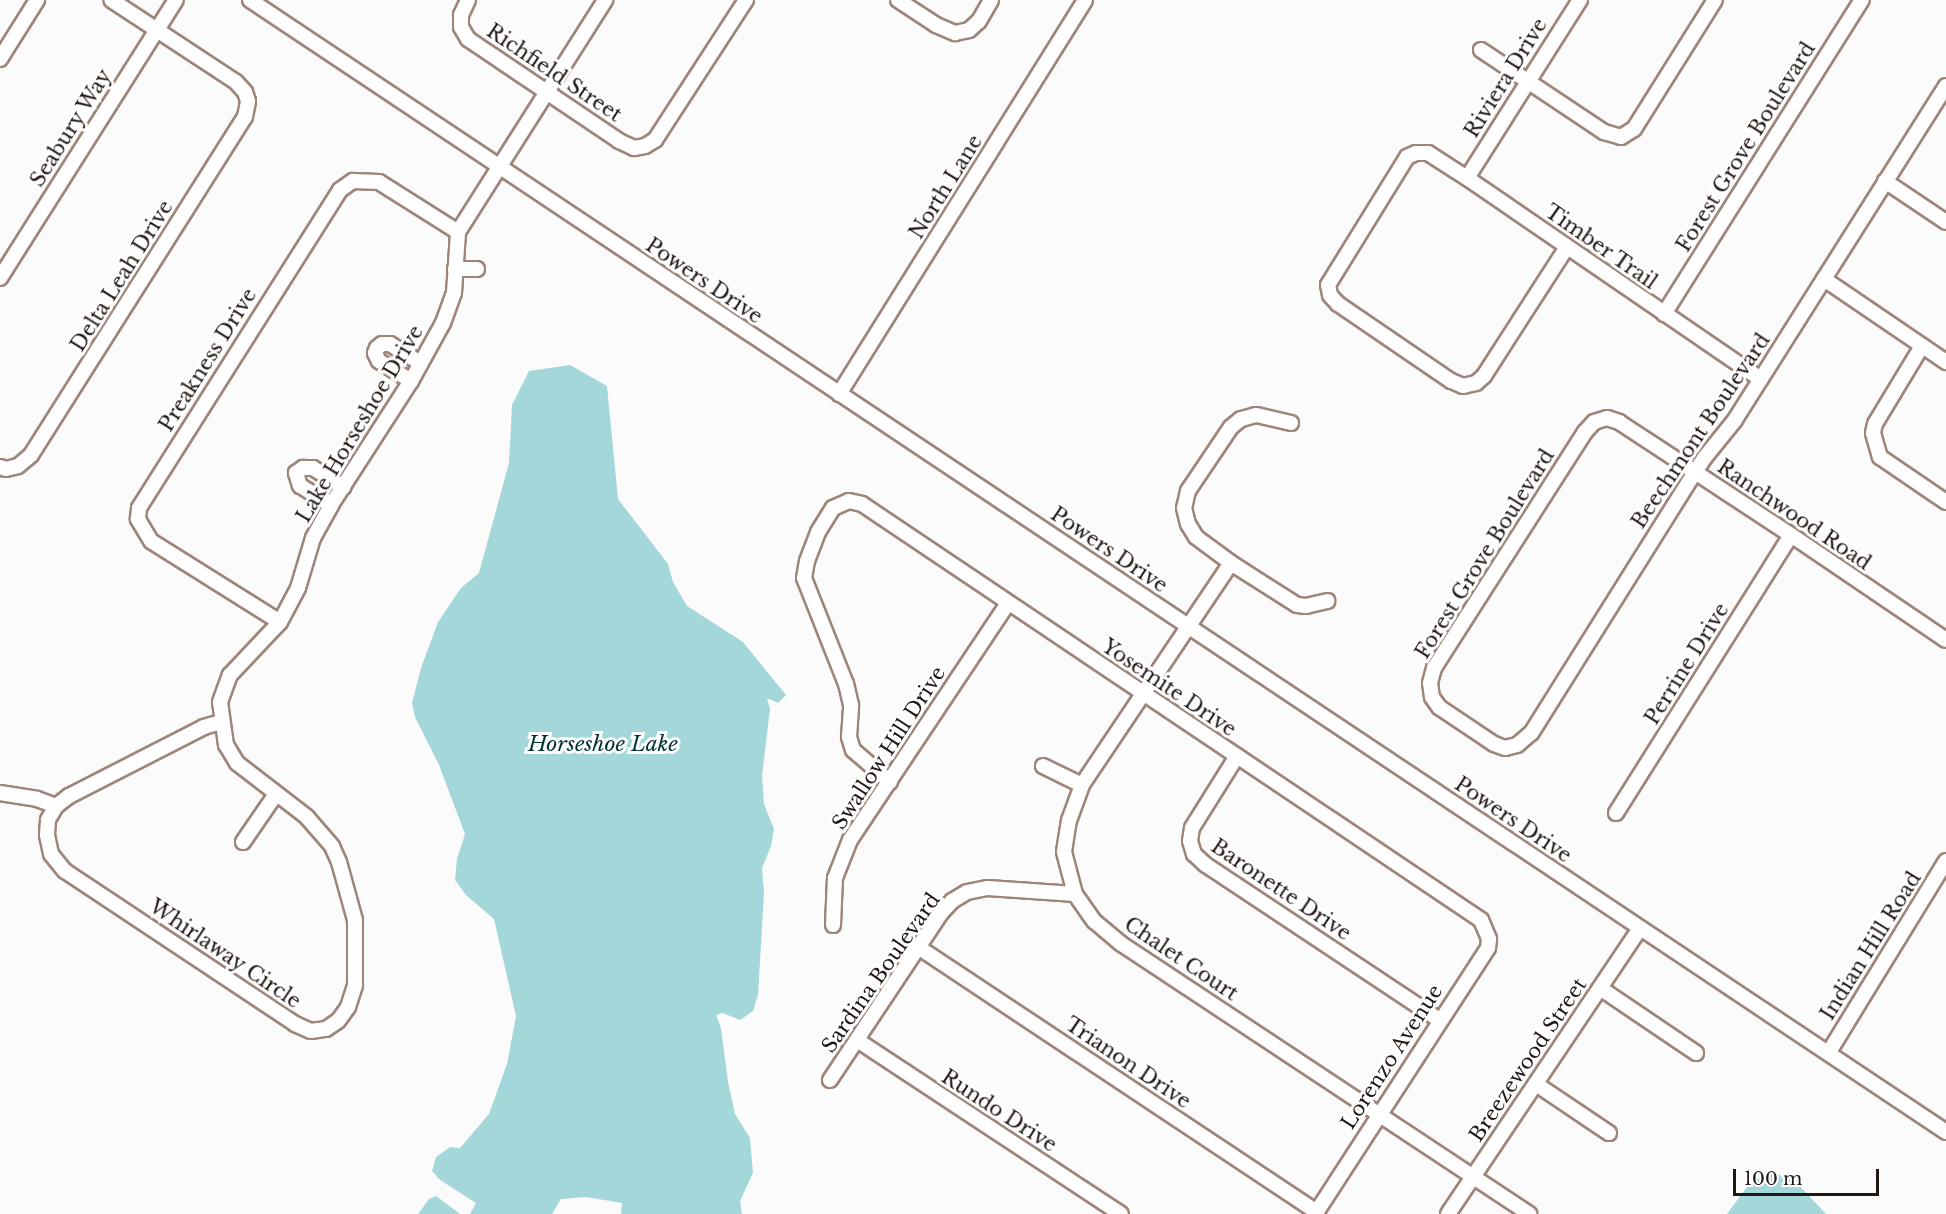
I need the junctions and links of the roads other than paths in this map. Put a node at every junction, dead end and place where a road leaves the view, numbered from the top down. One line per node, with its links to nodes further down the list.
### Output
1 (37, 0): 17 (street)
2 (111, 0): 15 (street)
3 (176, 0): 15 (street, Seabury Way)
4 (250, 0): 14 (street, Powers Drive)
5 (468, 0): 20 (street, Richfield Street)
6 (605, 0): 20 (street, Lake Horseshoe Drive)
7 (746, 0): 20 (street, Richfield Street)
8 (898, 0): 9 (street)
9 (991, 0)
10 (1085, 0): 37 (street, North Lane)
11 (1580, 0): 18 (street, Riviera Drive)
12 (1715, 0): 18 (street)
13 (1862, 0): 31 (street, Forest Grove Boulevard)
14 (272, 6): 21 (street, Powers Drive)
15 (157, 30): 29 (street, Seabury Way); 40 (street, Delta Leah Drive)
16 (1480, 50): 18 (street)
17 (0, 59)
18 (1527, 81): 22 (street, Riviera Drive)
19 (1946, 86): 23 (street, Beechmont Boulevard)
20 (547, 92): 21 (street, Lake Horseshoe Drive)
21 (499, 167): 25 (street, Lake Horseshoe Drive); 37 (street, Powers Drive)
22 (1467, 178): 26 (street, Timber Trail); 26 (street, Timber Trail)
23 (1886, 181): 24 (street); 30 (street, Beechmont Boulevard)
24 (1946, 222)
25 (458, 232): 28 (street, Lake Horseshoe Drive); 49 (street, Preakness Drive)
26 (1567, 247): 31 (street, Timber Trail)
27 (477, 269): 28 (street)
28 (455, 270): 34 (street, Lake Horseshoe Drive)
29 (0, 278)
30 (1824, 279): 32 (street); 35 (street, Beechmont Boulevard)
31 (1664, 314): 35 (street, Timber Trail)
32 (1922, 346): 33 (street); 43 (street)
33 (1946, 362)
34 (421, 363): 36 (street, Lake Horseshoe Drive); 36 (street)
35 (1761, 379): 41 (street, Beechmont Boulevard)
36 (411, 381): 42 (street, Lake Horseshoe Drive)
37 (839, 394): 50 (street, Powers Drive)
38 (1619, 422): 41 (street, Ranchwood Road); 54 (street, Forest Grove Boulevard)
39 (1291, 423): 46 (street)
40 (0, 467)
41 (1695, 472): 45 (street, Ranchwood Road); 54 (street, Beechmont Boulevard)
42 (343, 487): 44 (street, Lake Horseshoe Drive); 44 (street)
43 (1946, 502)
44 (331, 506): 49 (street, Lake Horseshoe Drive)
45 (1791, 536): 51 (street, Ranchwood Road); 62 (street, Perrine Drive)
46 (1231, 563): 47 (street); 50 (street, Chalet Court)
47 (1327, 601)
48 (1008, 603): 52 (street, Yosemite Drive); 57 (street, Swallow Hill Drive); 57 (street, Yosemite Drive)
49 (280, 622): 53 (street, Lake Horseshoe Drive)
50 (1188, 626): 52 (street, Chalet Court); 68 (street, Powers Drive)
51 (1946, 640)
52 (1142, 693): 55 (street, Yosemite Drive); 58 (street, Chalet Court)
53 (221, 722): 60 (street, Whirlaway Circle); 61 (street)
54 (1465, 724)
55 (1236, 756): 66 (street, Yosemite Drive); 71 (street, Baronette Drive)
56 (1043, 766): 58 (street)
57 (890, 782): 67 (street, Swallow Hill Drive)
58 (1082, 785): 65 (street, Chalet Court)
59 (0, 793): 61 (street)
60 (276, 794): 61 (street, Whirlaway Circle); 63 (street)
61 (56, 806)
62 (1616, 813)
63 (243, 842)
64 (1945, 867): 73 (street, Indian Hill Road)
65 (1075, 894): 69 (street, Sardina Boulevard); 77 (street, Chalet Court)
66 (1481, 920): 71 (street, Lorenzo Avenue)
67 (832, 925)
68 (1640, 928): 70 (street, Breezewood Street); 73 (street, Powers Drive)
69 (918, 948): 72 (street, Sardina Boulevard); 81 (street, Trianon Drive)
70 (1600, 988): 74 (street); 76 (street, Breezewood Street)
71 (1439, 1020): 77 (street, Lorenzo Avenue)
72 (857, 1040): 75 (street, Sardina Boulevard); 82 (street, Rundo Drive)
73 (1829, 1052): 78 (street, Powers Drive)
74 (1696, 1053)
75 (830, 1080)
76 (1536, 1083): 79 (street); 80 (street, Breezewood Street)
77 (1377, 1116): 80 (street, Chalet Court); 81 (street, Lorenzo Avenue)
78 (1946, 1132)
79 (1609, 1133)
80 (1472, 1178): 83 (street, Breezewood Street); 84 (street, Chalet Court)
81 (1316, 1213)
82 (1121, 1214)
83 (1448, 1214)
84 (1529, 1214)

